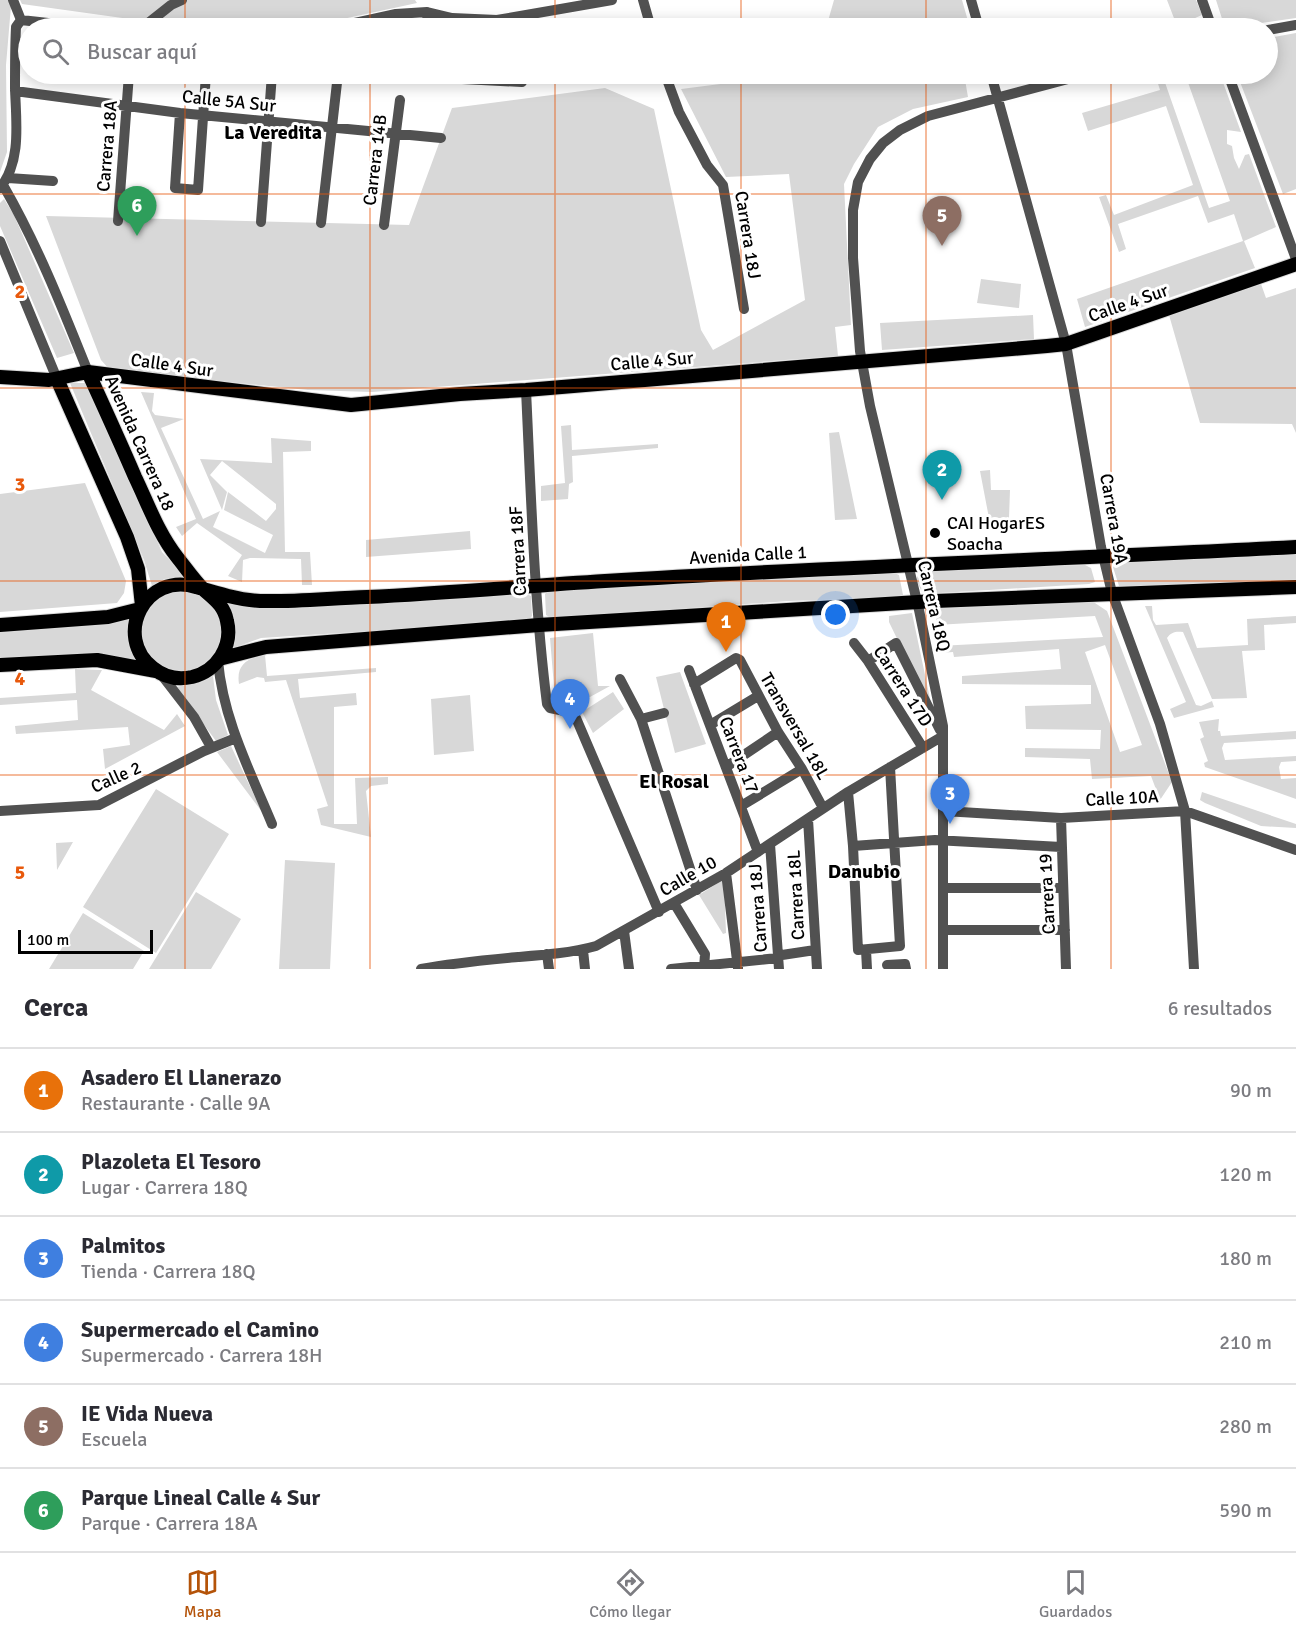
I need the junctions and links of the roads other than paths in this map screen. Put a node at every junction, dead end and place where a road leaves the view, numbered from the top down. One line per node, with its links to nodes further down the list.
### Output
1 (13, 0): 8 (street)
2 (182, 0): 9 (street)
3 (612, 0): 13 (street)
4 (643, 0): 14 (street)
5 (971, 0): 15 (street)
6 (1202, 0): 16 (street)
7 (427, 12): 10 (street); 11 (street); 12 (street)
8 (20, 18)
9 (155, 18)
10 (378, 18)
11 (427, 18)
12 (452, 18)
13 (508, 18)
14 (648, 18)
15 (976, 18)
16 (1208, 18)
17 (18, 24): 28 (street)
18 (1296, 25): 19 (street)
19 (1278, 28)
20 (129, 84): 31 (street, Carrera 18A)
21 (206, 84): 33 (street)
22 (271, 84): 34 (street)
23 (337, 84): 35 (street)
24 (669, 84): 47 (street, Carrera 18J)
25 (994, 84): 29 (street, Carrera 19A)
26 (1050, 84): 29 (street, Carrera 18Q)
27 (1232, 84): 45 (street)
28 (15, 91): 31 (street, Calle 5A Sur); 39 (street)
29 (998, 98): 48 (street, Carrera 19A); 49 (street, Carrera 18Q)
30 (400, 100): 36 (street, Carrera 14B)
31 (128, 105): 32 (street, Calle 5A Sur); 40 (street, Carrera 18A)
32 (180, 113): 33 (street, Calle 5A Sur); 33 (street)
33 (204, 115): 34 (street, Calle 5A Sur)
34 (268, 122): 35 (street, Calle 5A Sur); 41 (street)
35 (333, 126): 36 (street, Calle 5A Sur); 42 (street)
36 (394, 133): 37 (street, Calle 5A Sur); 43 (street, Carrera 14B)
37 (441, 138)
38 (53, 181): 39 (street)
39 (4, 184): 50 (street, Avenida Carrera 18)
40 (118, 221)
41 (261, 222)
42 (321, 223)
43 (384, 225)
44 (0, 241): 52 (street)
45 (1296, 259)
46 (1296, 264): 48 (main road, Calle 4 Sur)
47 (744, 309)
48 (1066, 344): 49 (main road, Calle 4 Sur); 55 (street, Carrera 19A)
49 (862, 361): 53 (main road, Calle 4 Sur); 56 (street, Carrera 18Q)
50 (88, 372): 52 (main road, Calle 4 Sur); 53 (main road, Calle 4 Sur); 59 (main road, Avenida Carrera 18)
51 (0, 377): 52 (main road, Calle 4 Sur)
52 (57, 379): 62 (main road)
53 (526, 390): 57 (street, Carrera 18F)
54 (1296, 547): 55 (main road, Avenida Calle 1)
55 (1103, 557): 56 (main road, Avenida Calle 1); 60 (street, Carrera 19A)
56 (908, 565): 57 (main road, Avenida Calle 1); 61 (street, Carrera 18Q)
57 (536, 585): 59 (main road, Avenida Calle 1); 64 (street, Carrera 18F)
58 (1296, 587): 60 (main road)
59 (203, 589): 62 (main road); 66 (main road, Avenida Carrera 18)
60 (1112, 593): 61 (main road); 90 (street, Carrera 19A)
61 (917, 602): 64 (main road); 78 (street, Carrera 18Q)
62 (141, 608): 63 (main road); 70 (main road)
63 (0, 625)
64 (539, 625): 66 (main road); 106 (street, Carrera 18F)
65 (854, 643): 67 (street, Carrera 17D)
66 (219, 660): 70 (main road); 79 (street, Avenida Carrera 18)
67 (868, 661): 78 (street); 81 (street, Carrera 17D)
68 (0, 665): 70 (main road)
69 (689, 670): 72 (street, Carrera 17)
70 (158, 672): 80 (street)
71 (620, 679): 75 (street)
72 (694, 684): 73 (street, Transversal 18L); 76 (street, Carrera 17)
73 (758, 696): 76 (street); 77 (street, Transversal 18L)
74 (664, 713): 75 (street)
75 (641, 719): 104 (street)
76 (710, 725): 82 (street, Carrera 17)
77 (778, 732): 82 (street); 84 (street, Transversal 18L)
78 (943, 736): 81 (street, Calle 10); 89 (street, Carrera 18Q)
79 (236, 738): 80 (street, Calle 2); 93 (street, Avenida Carrera 18)
80 (212, 747): 88 (street, Calle 2)
81 (923, 748): 83 (street, Calle 10)
82 (726, 767): 86 (street, Carrera 17)
83 (890, 767): 85 (street, Calle 10); 95 (street)
84 (802, 769): 86 (street); 87 (street, Transversal 18L)
85 (848, 792): 87 (street, Calle 10); 97 (street)
86 (741, 806): 100 (street, Carrera 17)
87 (823, 808): 92 (street, Calle 10)
88 (0, 811)
89 (944, 811): 91 (street, Calle 10A); 94 (street, Carrera 18Q)
90 (1185, 811): 91 (street, Calle 10A); 99 (street, Calle 10A); 129 (street, Carrera 19A)
91 (1061, 818): 98 (street, Carrera 19)
92 (808, 819): 96 (street, Calle 10); 113 (street, Carrera 18L)
93 (272, 824)
94 (943, 841): 95 (street); 98 (street); 102 (street, Carrera 18Q)
95 (893, 842): 97 (street); 111 (street)
96 (770, 844): 100 (street, Calle 10); 115 (street, Carrera 18J)
97 (853, 846): 110 (street)
98 (1061, 847): 103 (street, Carrera 19)
99 (1296, 850)
100 (758, 852): 101 (street, Calle 10)
101 (726, 873): 104 (street, Calle 10); 116 (street)
102 (943, 888): 103 (street); 107 (street, Carrera 18Q)
103 (1063, 888): 108 (street, Carrera 19)
104 (697, 890): 105 (street, Calle 10)
105 (674, 903): 106 (street, Calle 10); 117 (street)
106 (659, 912): 109 (street, Calle 10)
107 (943, 930): 108 (street); 127 (street, Carrera 18Q)
108 (1065, 930): 128 (street, Carrera 19)
109 (624, 931): 112 (street, Calle 10); 122 (street)
110 (862, 948): 111 (street); 125 (street)
111 (885, 948): 118 (street)
112 (583, 950): 114 (street, Calle 10); 121 (street)
113 (815, 950): 115 (street); 124 (street, Carrera 18L)
114 (548, 954): 119 (street, Calle 10); 120 (street)
115 (778, 964): 116 (street)
116 (738, 966): 117 (street)
117 (704, 967): 123 (street)
118 (887, 967): 126 (street)
119 (421, 969)
120 (549, 969)
121 (585, 969)
122 (629, 969)
123 (671, 969)
124 (817, 969)
125 (867, 969)
126 (906, 969)
127 (943, 969)
128 (1066, 969)
129 (1194, 969)

